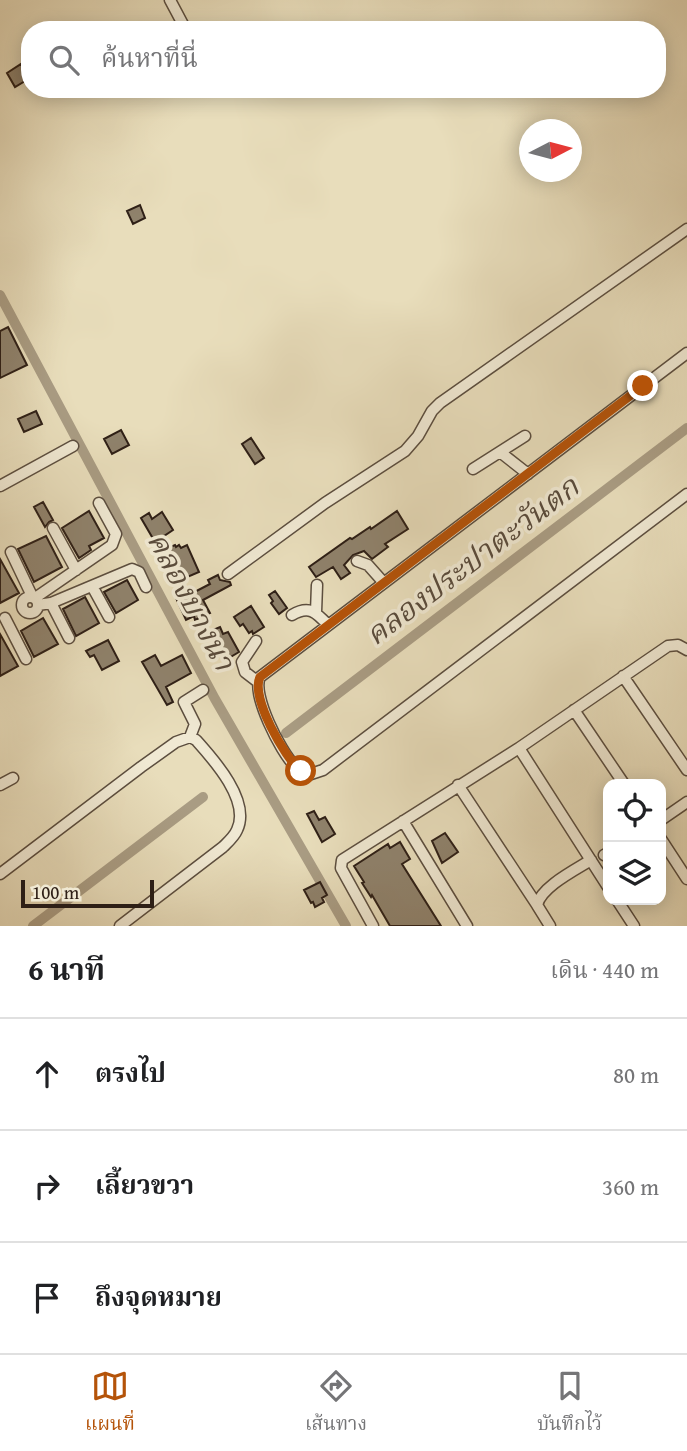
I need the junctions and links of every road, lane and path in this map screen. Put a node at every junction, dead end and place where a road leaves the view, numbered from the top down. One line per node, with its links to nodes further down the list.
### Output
1 (170, 0): 2 (street)
2 (181, 21)
3 (687, 229): 17 (street)
4 (687, 353): 9 (street)
5 (525, 436): 7 (street)
6 (73, 446): 10 (street)
7 (500, 452): 8 (street); 9 (street)
8 (474, 469)
9 (527, 474): 18 (street)
10 (0, 486)
11 (687, 494): 34 (street)
12 (99, 503): 16 (street)
13 (54, 528): 16 (street)
14 (11, 552): 22 (street)
15 (357, 561): 18 (street)
16 (76, 570): 22 (street)
17 (228, 574)
18 (384, 583): 28 (street)
19 (317, 584): 24 (street)
20 (92, 586): 21 (street); 23 (street); 26 (street)
21 (146, 587)
22 (35, 600): 23 (street); 27 (street)
23 (51, 603): 29 (street)
24 (316, 612): 25 (street); 28 (street)
25 (292, 615)
26 (109, 617)
27 (2, 619): 32 (street)
28 (328, 625): 34 (street)
29 (69, 638)
30 (256, 641): 34 (street)
31 (687, 650): 33 (street)
32 (26, 659)
33 (623, 677): 36 (street); 39 (street)
34 (258, 682)
35 (203, 690): 37 (street)
36 (574, 710): 38 (street); 41 (street)
37 (190, 737): 49 (street); 54 (street)
38 (519, 748): 43 (street); 48 (street)
39 (687, 770)
40 (13, 778): 42 (street)
41 (621, 779)
42 (0, 785)
43 (458, 785): 46 (street); 52 (street)
44 (687, 802): 45 (street)
45 (666, 817)
46 (403, 821): 55 (street); 56 (street)
47 (663, 842): 51 (street)
48 (591, 860): 50 (street); 52 (street)
49 (0, 874)
50 (603, 879)
51 (687, 879)
52 (537, 905): 57 (street)
53 (620, 905): 58 (street)
54 (120, 926)
55 (373, 926)
56 (467, 926)
57 (550, 926)
58 (634, 926)

